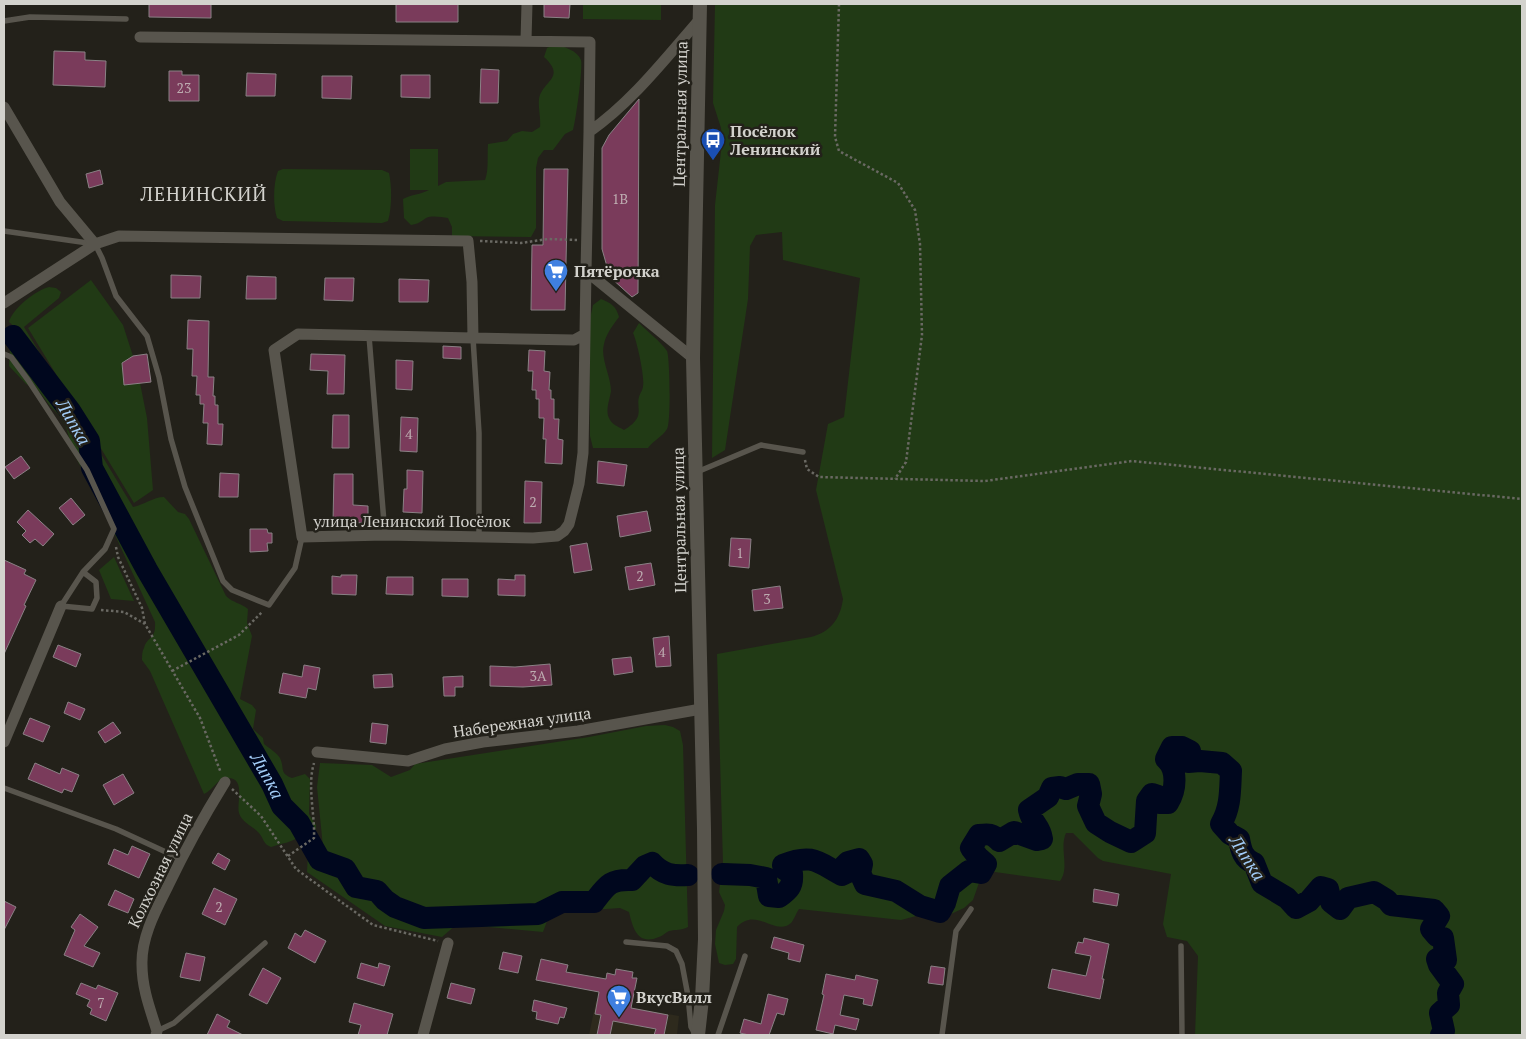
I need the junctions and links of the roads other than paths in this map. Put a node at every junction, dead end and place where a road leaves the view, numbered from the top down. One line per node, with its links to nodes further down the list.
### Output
1 (527, 4): 7 (street)
2 (700, 4): 4 (main road, Центральная улица)
3 (126, 19): 5 (lane)
4 (700, 19): 9 (street); 18 (main road, Центральная улица)
5 (4, 21)
6 (140, 37): 7 (street)
7 (526, 40): 9 (street, улица Ленинский Посёлок)
8 (4, 107): 11 (street)
9 (589, 132): 12 (street, улица Ленинский Посёлок)
10 (4, 231): 11 (lane)
11 (95, 244): 13 (street); 16 (street); 22 (lane)
12 (586, 271): 14 (street, улица Ленинский Посёлок); 18 (street)
13 (4, 303)
14 (585, 334): 16 (street, улица Ленинский Посёлок); 23 (street, улица Ленинский Посёлок)
15 (368, 336): 16 (street, улица Ленинский Посёлок); 21 (lane); 22 (street, улица Ленинский Посёлок)
16 (473, 338): 23 (lane)
17 (4, 354): 24 (lane)
18 (693, 358): 20 (main road, Центральная улица)
19 (803, 452): 20 (lane)
20 (695, 473): 26 (main road, Центральная улица)
21 (385, 535): 22 (street, улица Ленинский Посёлок); 23 (street, улица Ленинский Посёлок)
22 (302, 536)
23 (479, 537)
24 (83, 572): 25 (lane); 25 (lane)
25 (62, 606): 27 (street)
26 (701, 708): 28 (street, Набережная улица); 40 (main road, Центральная улица)
27 (4, 742)
28 (317, 752)
29 (225, 782): 31 (street, Колхозная улица)
30 (4, 788): 31 (lane)
31 (181, 859): 38 (street, Колхозная улица)
32 (971, 909): 42 (lane)
33 (626, 942): 40 (lane)
34 (265, 943): 38 (lane)
35 (448, 943): 39 (street)
36 (1181, 946): 43 (lane)
37 (745, 956): 41 (lane)
38 (156, 1033)
39 (423, 1035)
40 (697, 1035)
41 (718, 1035)
42 (942, 1035)
43 (1182, 1035)

